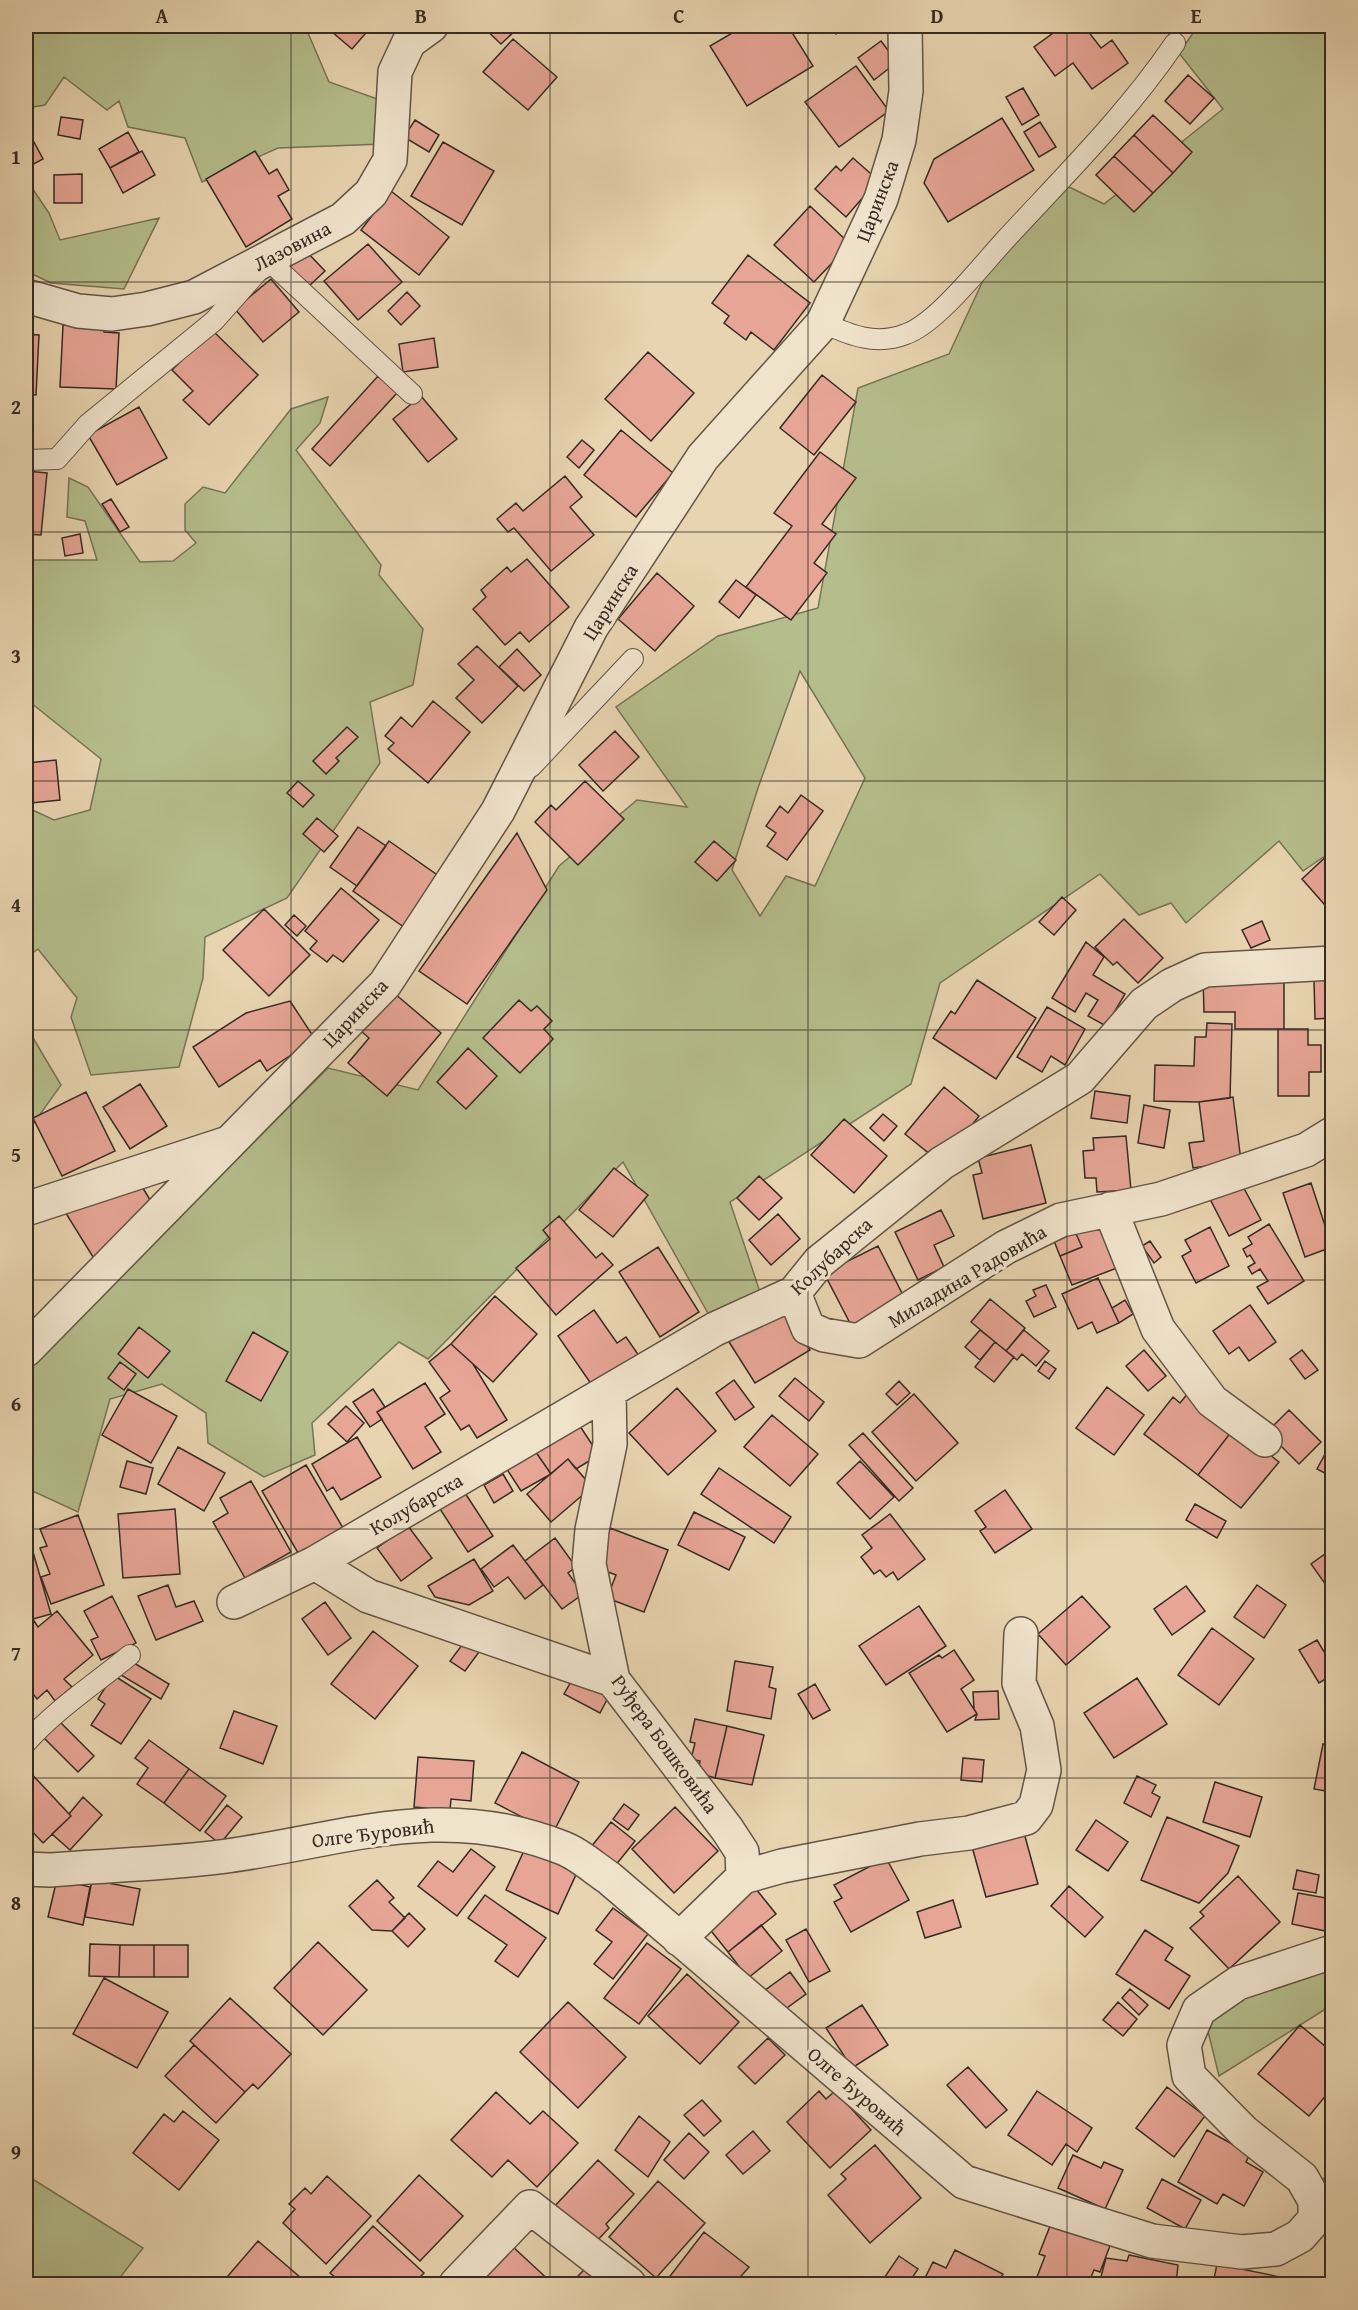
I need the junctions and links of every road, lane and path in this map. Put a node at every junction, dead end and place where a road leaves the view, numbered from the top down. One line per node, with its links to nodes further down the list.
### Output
1 (431, 26): 4 (street, Лазовина)
2 (905, 26): 6 (street, Царинска)
3 (1175, 43): 6 (lane)
4 (268, 261): 5 (street, Лазовина); 7 (lane); 8 (lane)
5 (26, 296)
6 (823, 323): 10 (street, Царинска)
7 (412, 394)
8 (26, 460)
9 (633, 659): 10 (lane)
10 (508, 791): 13 (street, Царинска)
11 (1332, 963): 16 (street, Колубарска)
12 (1332, 1134): 15 (street, Миладина Радовића)
13 (229, 1143): 14 (street, Царинска); 17 (street, Царинска)
14 (26, 1209)
15 (1110, 1209): 16 (street, Миладина Радовића); 19 (street)
16 (794, 1293): 18 (street, Колубарска)
17 (26, 1350)
18 (609, 1392): 20 (street, Колубарска); 24 (street, Руђера Бошковића)
19 (1265, 1440)
20 (315, 1563): 21 (street, Колубарска); 24 (street)
21 (234, 1602)
22 (1021, 1634): 27 (street)
23 (130, 1655): 25 (lane)
24 (613, 1680): 27 (street, Руђера Бошковића)
25 (26, 1743)
26 (26, 1869): 28 (street, Олге Ђуровић)
27 (743, 1877): 28 (street)
28 (679, 1939): 29 (street, Олге Ђуровић)
29 (1332, 1952)
30 (456, 2284): 31 (street)
31 (628, 2284)

